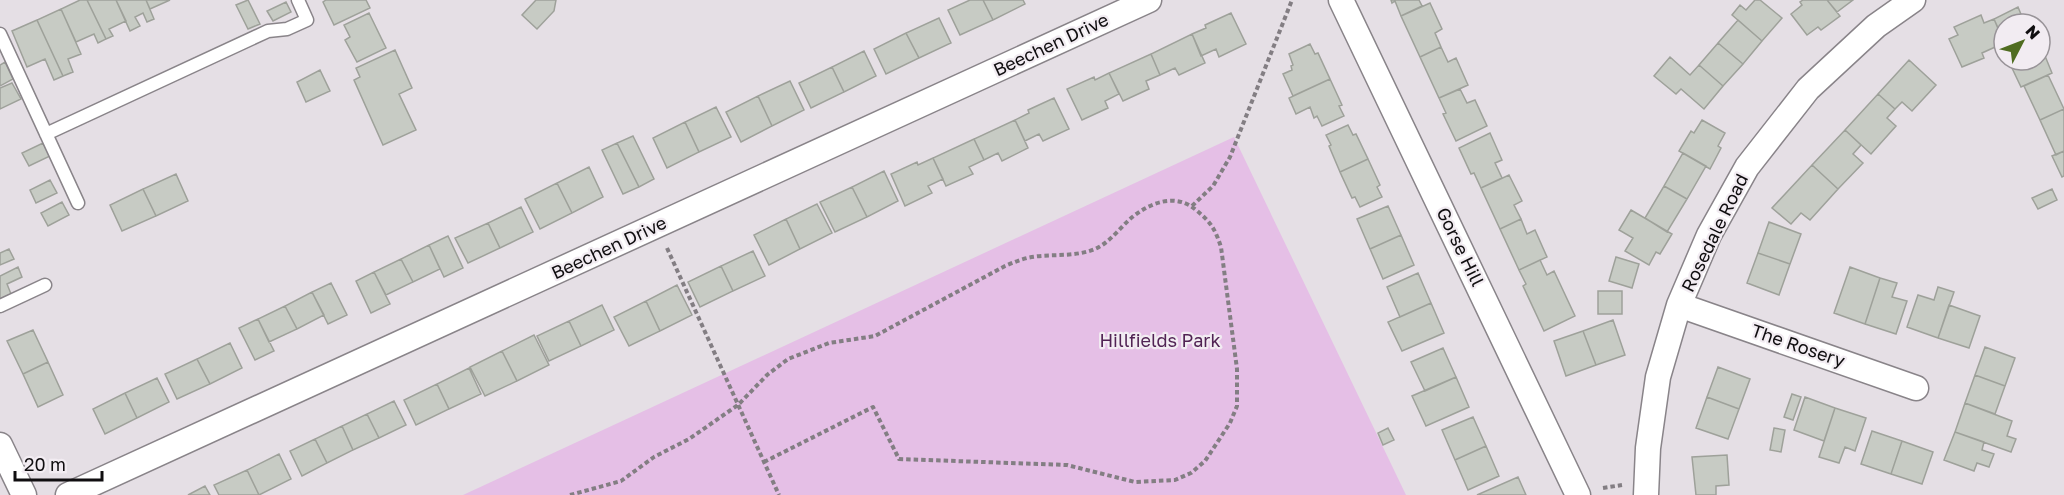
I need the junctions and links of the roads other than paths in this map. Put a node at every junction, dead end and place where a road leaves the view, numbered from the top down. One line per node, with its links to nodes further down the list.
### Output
1 (298, 0): 6 (lane)
2 (1149, 0): 16 (street, Beechen Drive)
3 (1341, 0): 14 (street, Gorse Hill)
4 (1913, 0): 9 (street, Rosedale Road)
5 (0, 34): 6 (lane)
6 (46, 134): 7 (lane)
7 (78, 203)
8 (45, 285): 10 (lane)
9 (1679, 305): 11 (street, The Rosery); 13 (street, Rosedale Road)
10 (0, 306)
11 (1916, 388)
12 (0, 445): 15 (street)
13 (1646, 488)
14 (1577, 494)
15 (24, 495)
16 (68, 495)

